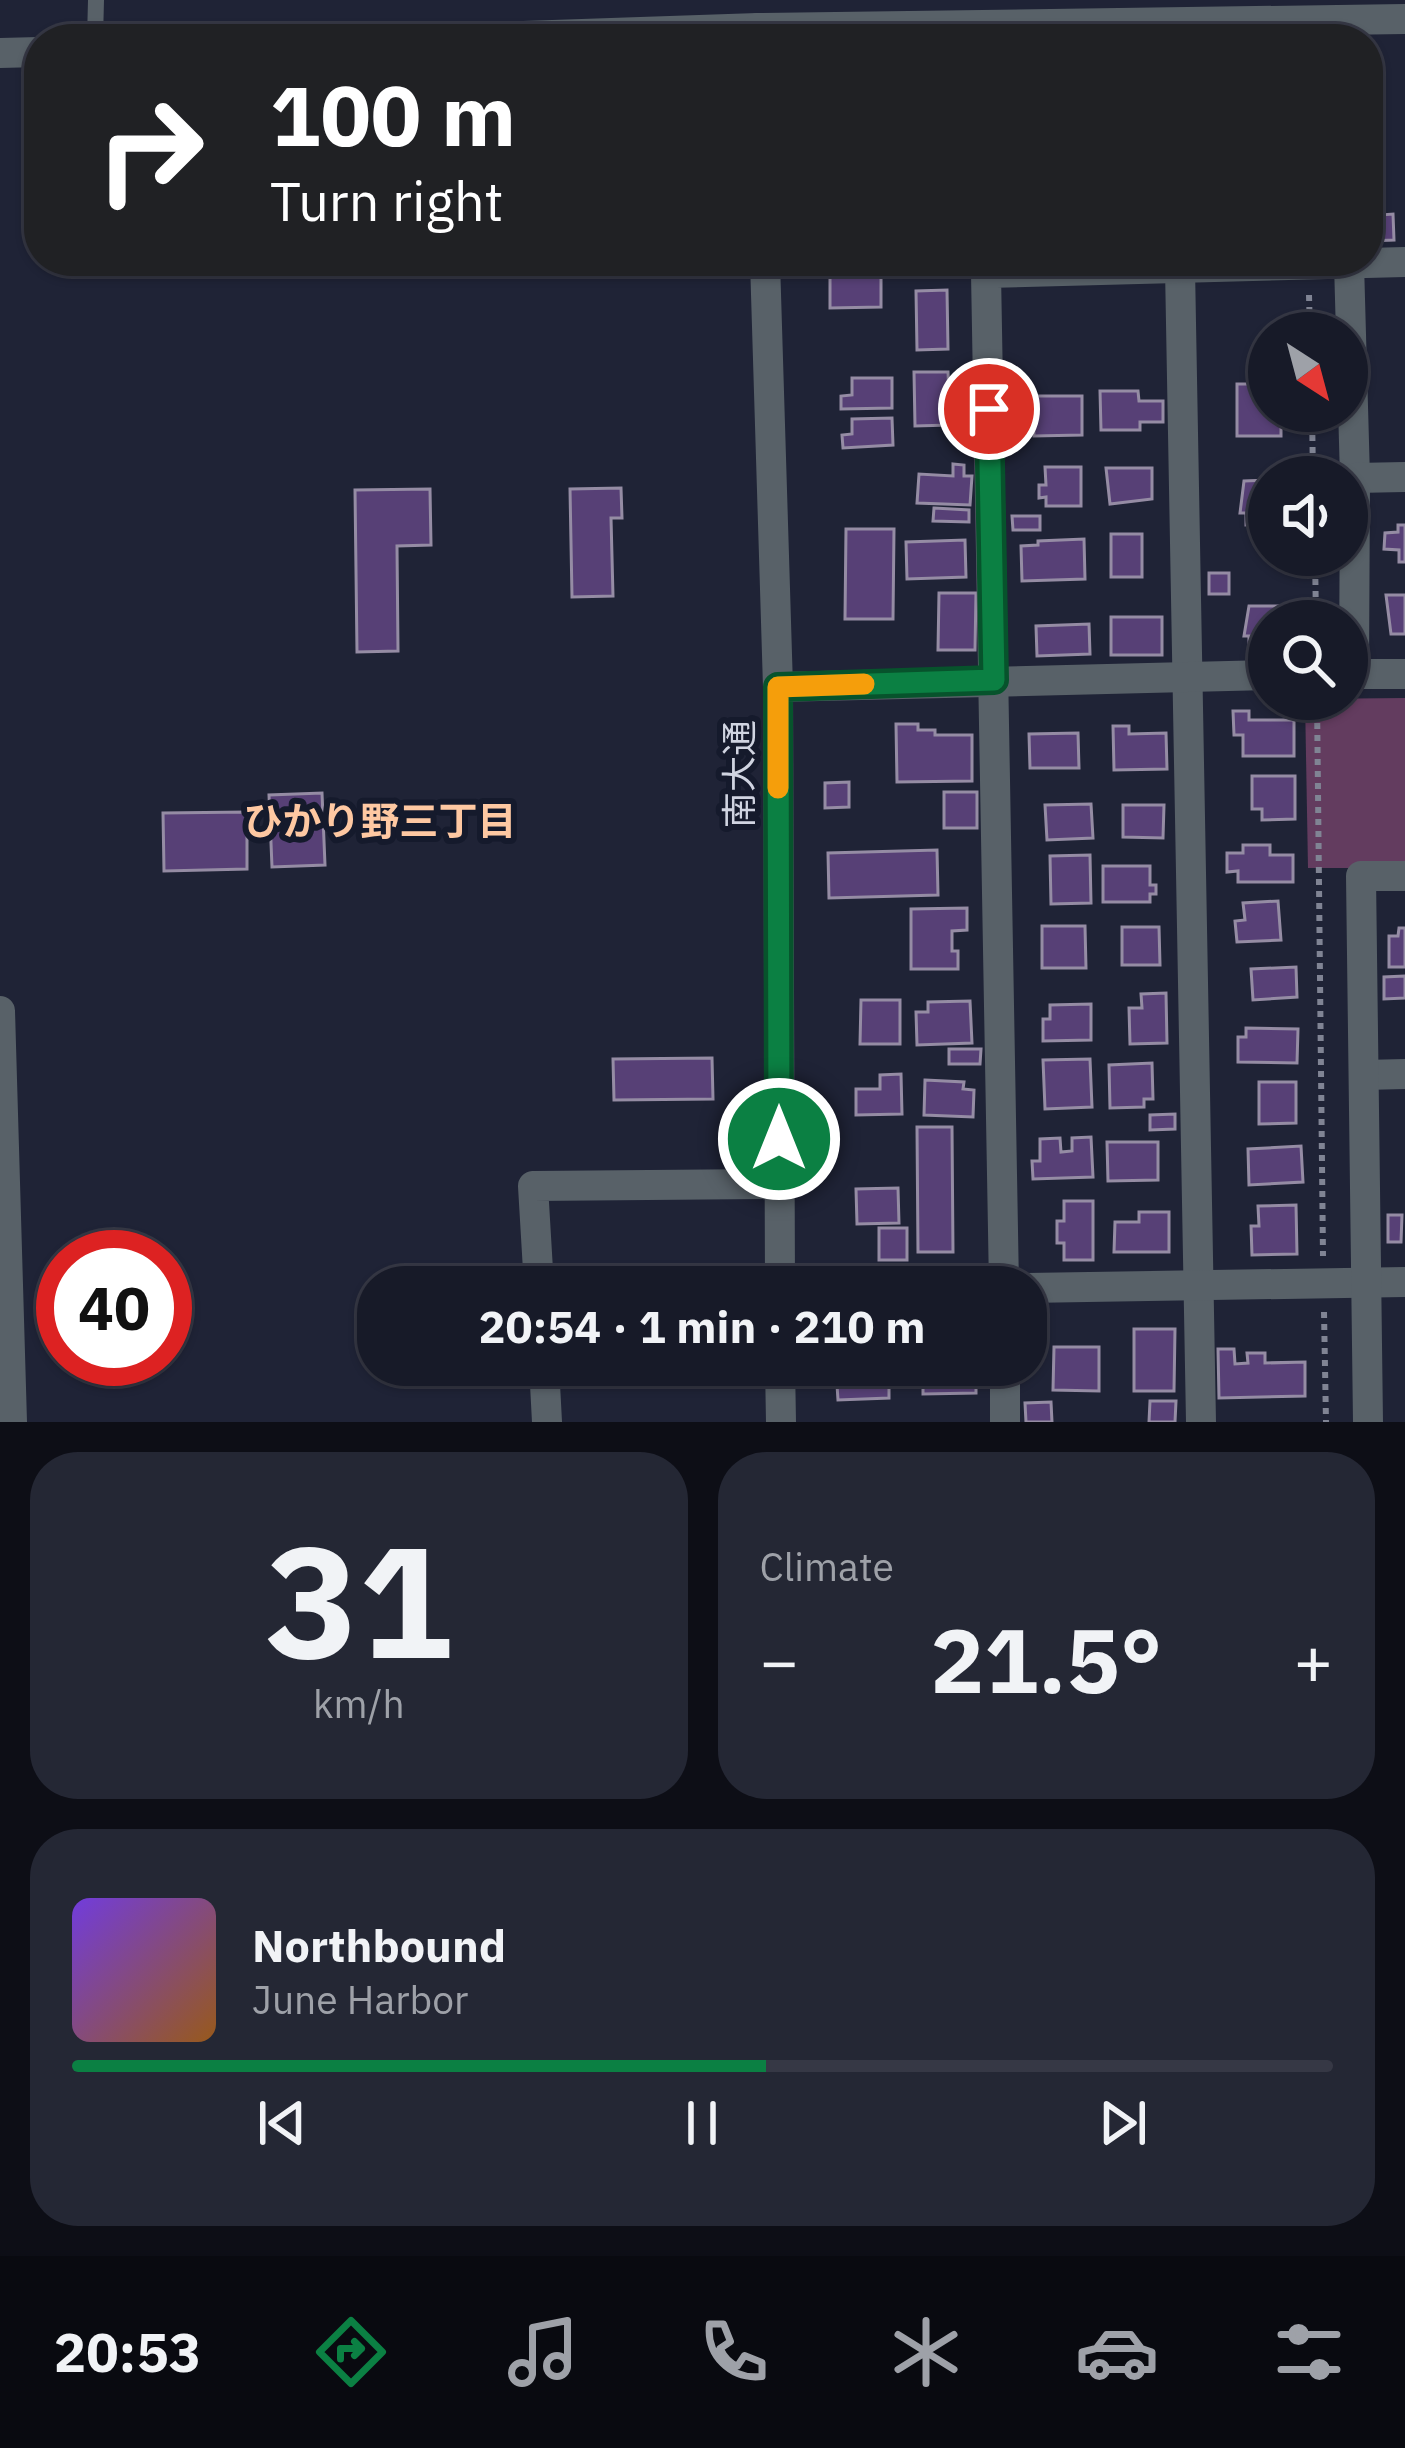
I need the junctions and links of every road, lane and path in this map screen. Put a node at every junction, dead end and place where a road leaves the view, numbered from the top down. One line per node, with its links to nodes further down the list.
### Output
1 (1405, 20): 2 (street)
2 (758, 22): 3 (street)
3 (720, 24)
4 (765, 276): 16 (street, 南大通)
5 (986, 276): 15 (street)
6 (1180, 276): 14 (street)
7 (1349, 276): 8 (street)
8 (1354, 456)
9 (1405, 477): 10 (street)
10 (1368, 478)
11 (1368, 674): 12 (street)
12 (1405, 674)
13 (1248, 675): 14 (street)
14 (1187, 676): 15 (street); 30 (street)
15 (994, 680): 16 (street); 25 (street)
16 (778, 687): 22 (street, 南大通)
17 (1317, 720): 29 (path)
18 (1405, 875): 21 (street)
19 (0, 1011): 26 (street)
20 (1405, 1074): 21 (street)
21 (1364, 1075): 27 (street)
22 (779, 1184): 23 (street); 24 (street, 南大通)
23 (538, 1266)
24 (780, 1266)
25 (1004, 1266)
26 (4, 1273): 35 (street)
27 (1367, 1282): 28 (street); 29 (street); 41 (street)
28 (1405, 1282)
29 (1324, 1283): 30 (street); 40 (path)
30 (1201, 1284): 31 (street); 39 (street)
31 (1047, 1288)
32 (545, 1386): 36 (street)
33 (780, 1386): 37 (street)
34 (1005, 1386): 38 (street)
35 (12, 1422)
36 (547, 1422)
37 (781, 1422)
38 (1005, 1422)
39 (1201, 1422)
40 (1326, 1422)
41 (1369, 1422)

